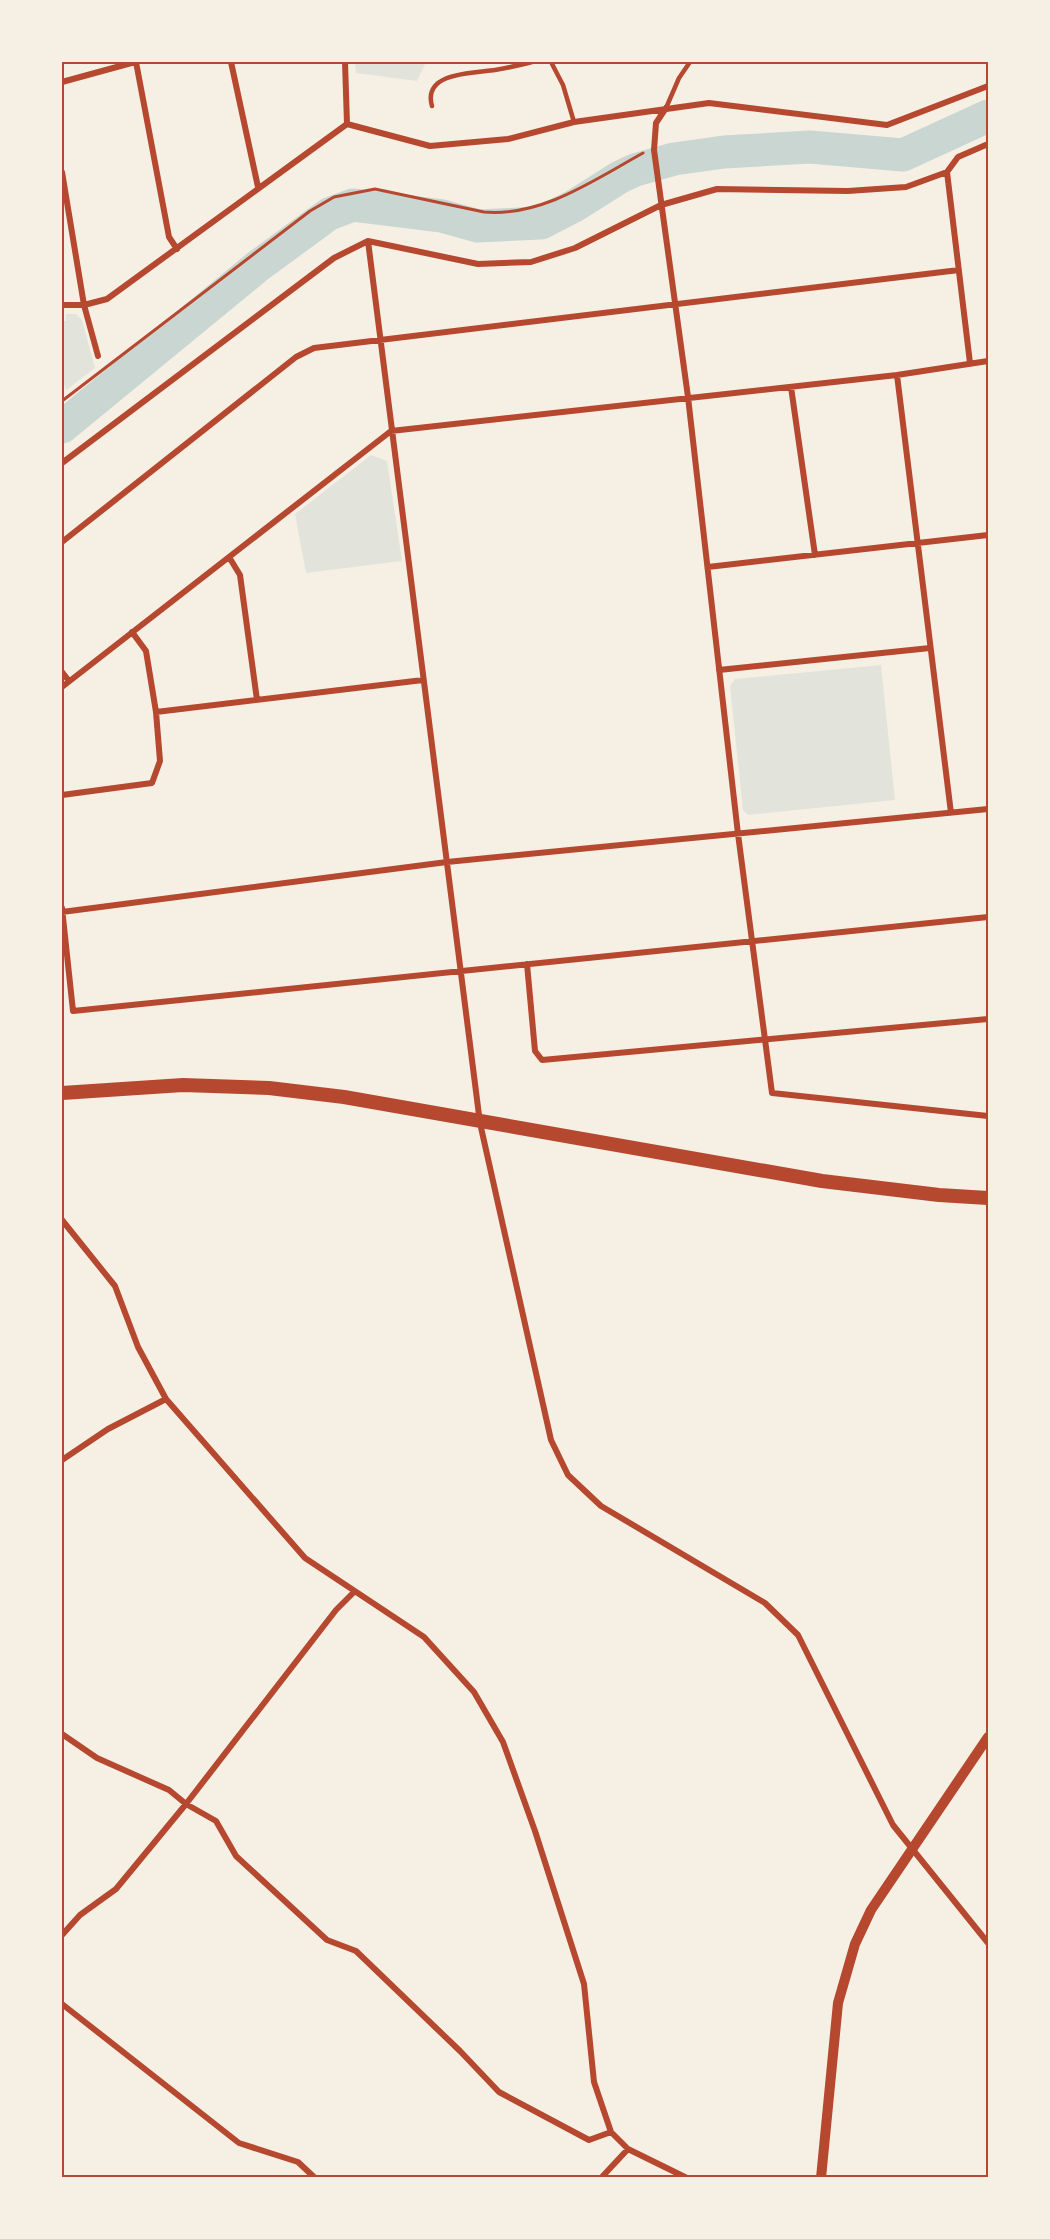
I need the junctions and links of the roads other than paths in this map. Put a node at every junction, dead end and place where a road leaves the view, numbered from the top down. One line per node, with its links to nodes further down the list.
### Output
1 (136, 62): 7 (street); 19 (street)
2 (231, 62): 16 (street)
3 (345, 62): 12 (street)
4 (532, 62): 9 (lane)
5 (551, 62): 11 (lane)
6 (690, 62): 10 (lane)
7 (62, 82)
8 (988, 86): 10 (street)
9 (432, 106)
10 (666, 108): 11 (street); 17 (street)
11 (574, 122): 12 (street)
12 (347, 124): 16 (street)
13 (988, 144): 15 (street)
14 (62, 172): 23 (street)
15 (947, 172): 17 (street); 20 (street)
16 (258, 187): 19 (street)
17 (661, 205): 18 (street); 21 (street)
18 (368, 242): 24 (street); 32 (street)
19 (177, 249): 23 (street)
20 (959, 270): 21 (street); 27 (street)
21 (675, 304): 24 (street); 30 (street)
22 (62, 305): 23 (street)
23 (84, 305): 25 (street)
24 (380, 340): 31 (street); 34 (street)
25 (98, 356)
26 (988, 361): 27 (street)
27 (970, 363): 28 (street)
28 (897, 375): 29 (street); 35 (street)
29 (791, 387): 30 (street); 36 (street)
30 (688, 397): 31 (street); 38 (street)
31 (391, 431): 37 (street); 43 (street)
32 (62, 463)
33 (988, 535): 35 (street)
34 (62, 542)
35 (918, 543): 36 (street); 40 (street)
36 (815, 555): 38 (street)
37 (229, 557): 39 (street); 46 (street)
38 (708, 567): 41 (street)
39 (132, 632): 44 (street); 47 (street)
40 (930, 648): 41 (street); 50 (street)
41 (719, 670): 51 (street)
42 (62, 672): 44 (street)
43 (423, 680): 46 (street); 52 (street)
44 (69, 681): 45 (street)
45 (62, 687)
46 (257, 700): 47 (street)
47 (156, 712): 48 (street)
48 (62, 795)
49 (988, 809): 50 (street)
50 (951, 813): 51 (street)
51 (738, 834): 52 (street); 56 (street)
52 (447, 862): 53 (street); 58 (street)
53 (62, 910): 55 (street)
54 (988, 917): 56 (street)
55 (62, 919): 58 (street)
56 (752, 941): 57 (street); 60 (street)
57 (527, 964): 58 (street); 60 (street)
58 (461, 971): 63 (street)
59 (988, 1019): 60 (street)
60 (765, 1039): 62 (street)
61 (62, 1093): 63 (main road)
62 (988, 1116)
63 (480, 1122): 64 (main road); 72 (street)
64 (988, 1198)
65 (62, 1220): 66 (street)
66 (166, 1399): 67 (street); 68 (street)
67 (62, 1460)
68 (354, 1592): 71 (street); 76 (street)
69 (62, 1734): 71 (street)
70 (988, 1737): 72 (street)
71 (186, 1804): 73 (street); 76 (street)
72 (912, 1851): 74 (street); 81 (street)
73 (62, 1935)
74 (988, 1943)
75 (62, 2004): 78 (street)
76 (612, 2132): 77 (street)
77 (628, 2149): 79 (street); 80 (street)
78 (315, 2178)
79 (601, 2178)
80 (687, 2178)
81 (821, 2178)

